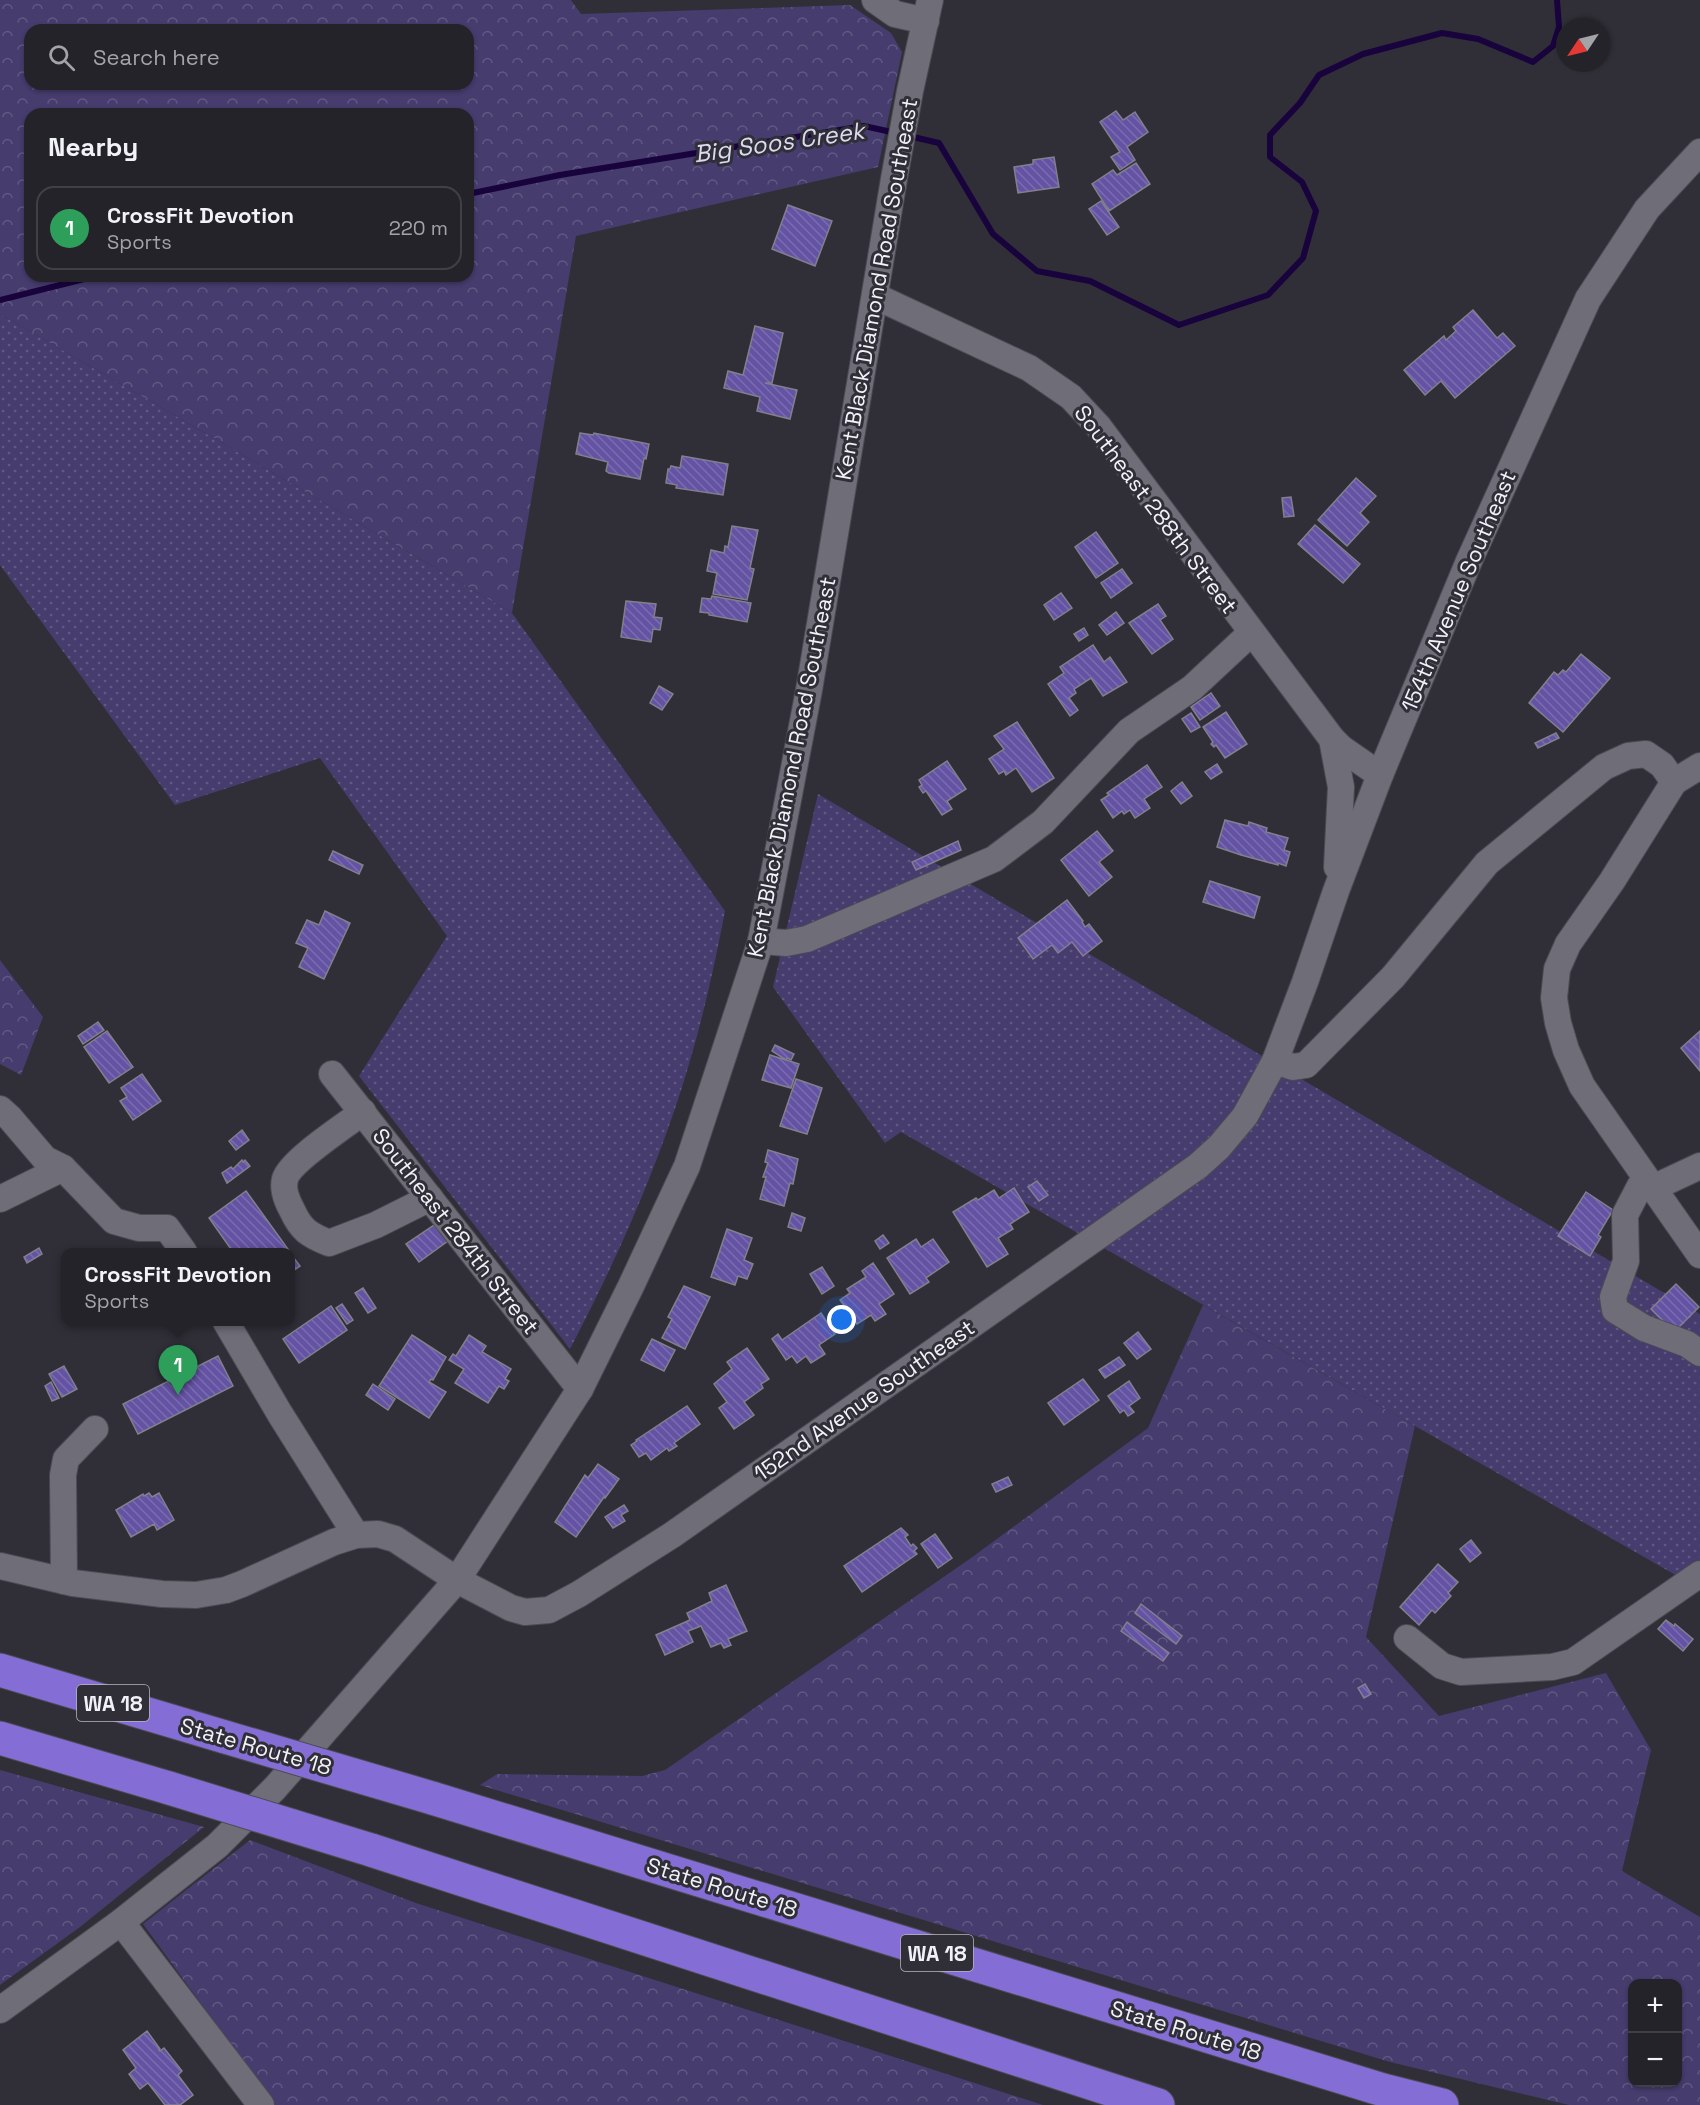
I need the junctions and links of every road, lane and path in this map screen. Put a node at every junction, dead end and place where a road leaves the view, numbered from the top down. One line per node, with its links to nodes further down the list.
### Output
1 (875, 0): 2 (street)
2 (928, 11): 4 (street, Kent Black Diamond Road Southeast)
3 (1700, 152): 8 (street, 154th Avenue Southeast)
4 (875, 296): 5 (street, Southeast 288th Street); 11 (street, Kent Black Diamond Road Southeast)
5 (1251, 633): 6 (street, Southeast 288th Street); 11 (street)
6 (1332, 739): 8 (street, Southeast 288th Street); 10 (street, Southeast 288th Street)
7 (1700, 766): 9 (street)
8 (1380, 775): 10 (street, 154th Avenue Southeast)
9 (1674, 782): 12 (street); 18 (street)
10 (1336, 891): 12 (street, 154th Avenue Southeast)
11 (761, 941): 25 (street, Kent Black Diamond Road Southeast)
12 (1275, 1061): 30 (street, 152nd Avenue Southeast)
13 (332, 1074): 15 (street, Southeast 284th Street)
14 (0, 1109): 17 (street)
15 (363, 1112): 19 (street, Southeast 284th Street); 19 (street)
16 (1700, 1166): 18 (street)
17 (63, 1168): 20 (street); 21 (street)
18 (1650, 1184): 22 (street); 24 (street)
19 (430, 1198): 25 (street, Southeast 284th Street)
20 (0, 1199)
21 (181, 1248)
22 (1700, 1255)
23 (228, 1326): 27 (street)
24 (1700, 1353)
25 (580, 1389): 30 (street, Kent Black Diamond Road Southeast)
26 (95, 1430): 31 (street)
27 (356, 1535): 30 (street, 152nd Avenue Southeast); 31 (street)
28 (0, 1566): 31 (street)
29 (1700, 1574): 32 (street)
30 (457, 1580): 35 (street)
31 (64, 1581)
32 (1407, 1638)
33 (0, 1670): 39 (highway, State Route 18 / WA 18, bridge)
34 (0, 1738): 38 (highway, bridge)
35 (121, 1922): 36 (street); 37 (street)
36 (0, 2010)
37 (261, 2105)
38 (1158, 2105)
39 (1443, 2105)

